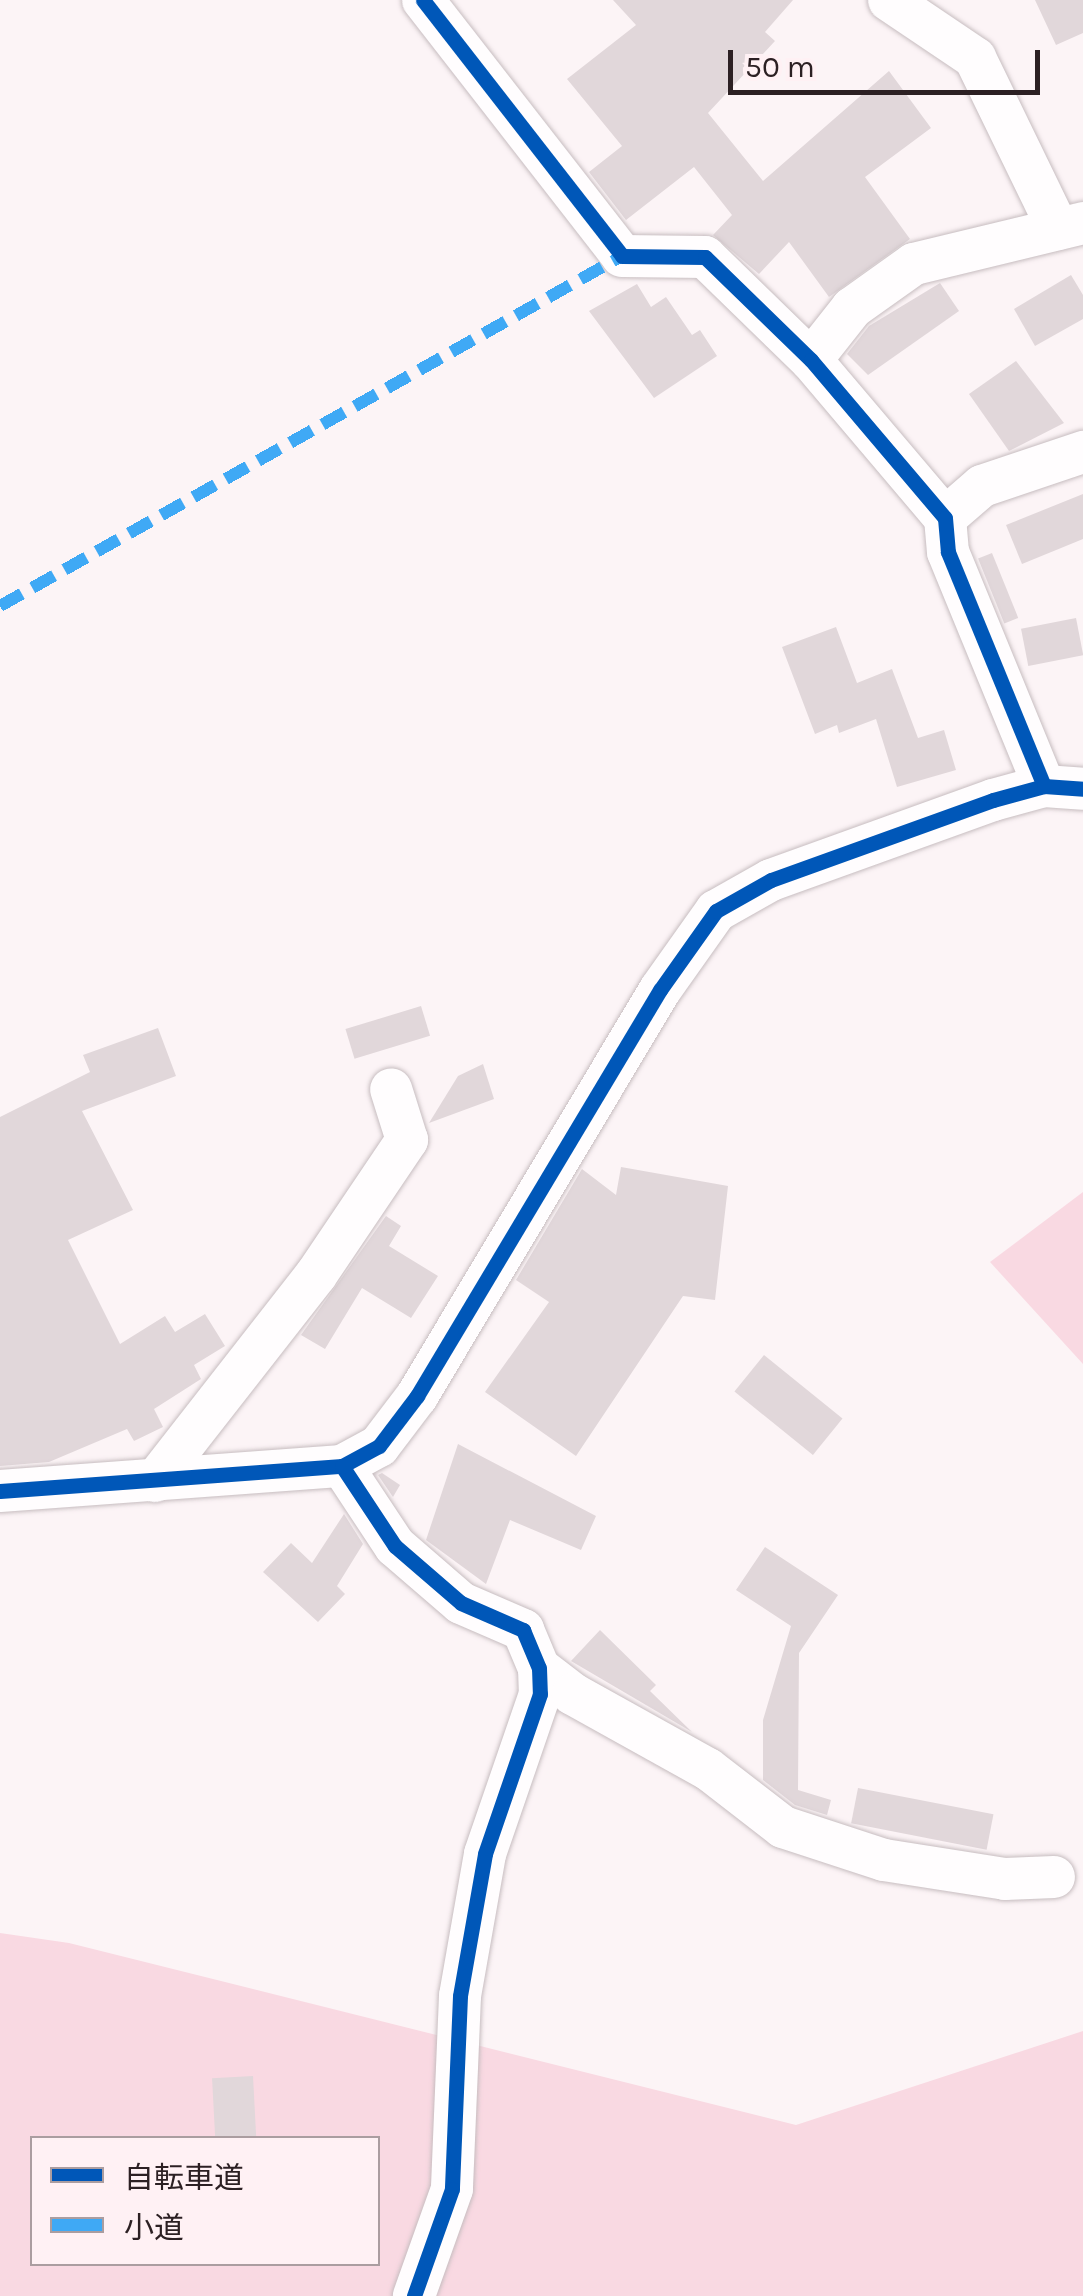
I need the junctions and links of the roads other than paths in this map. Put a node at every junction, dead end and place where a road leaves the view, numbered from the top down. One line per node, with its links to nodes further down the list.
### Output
1 (424, 0): 4 (street)
2 (889, 0): 3 (street)
3 (1070, 226): 4 (street)
4 (812, 360): 6 (street)
5 (1083, 452): 6 (street)
6 (944, 518): 7 (street)
7 (1064, 788): 9 (street)
8 (391, 1090): 10 (street)
9 (342, 1466): 10 (street); 12 (street)
10 (155, 1482): 11 (street)
11 (0, 1492)
12 (538, 1668): 13 (street); 14 (street)
13 (1054, 1876)
14 (414, 2296)

